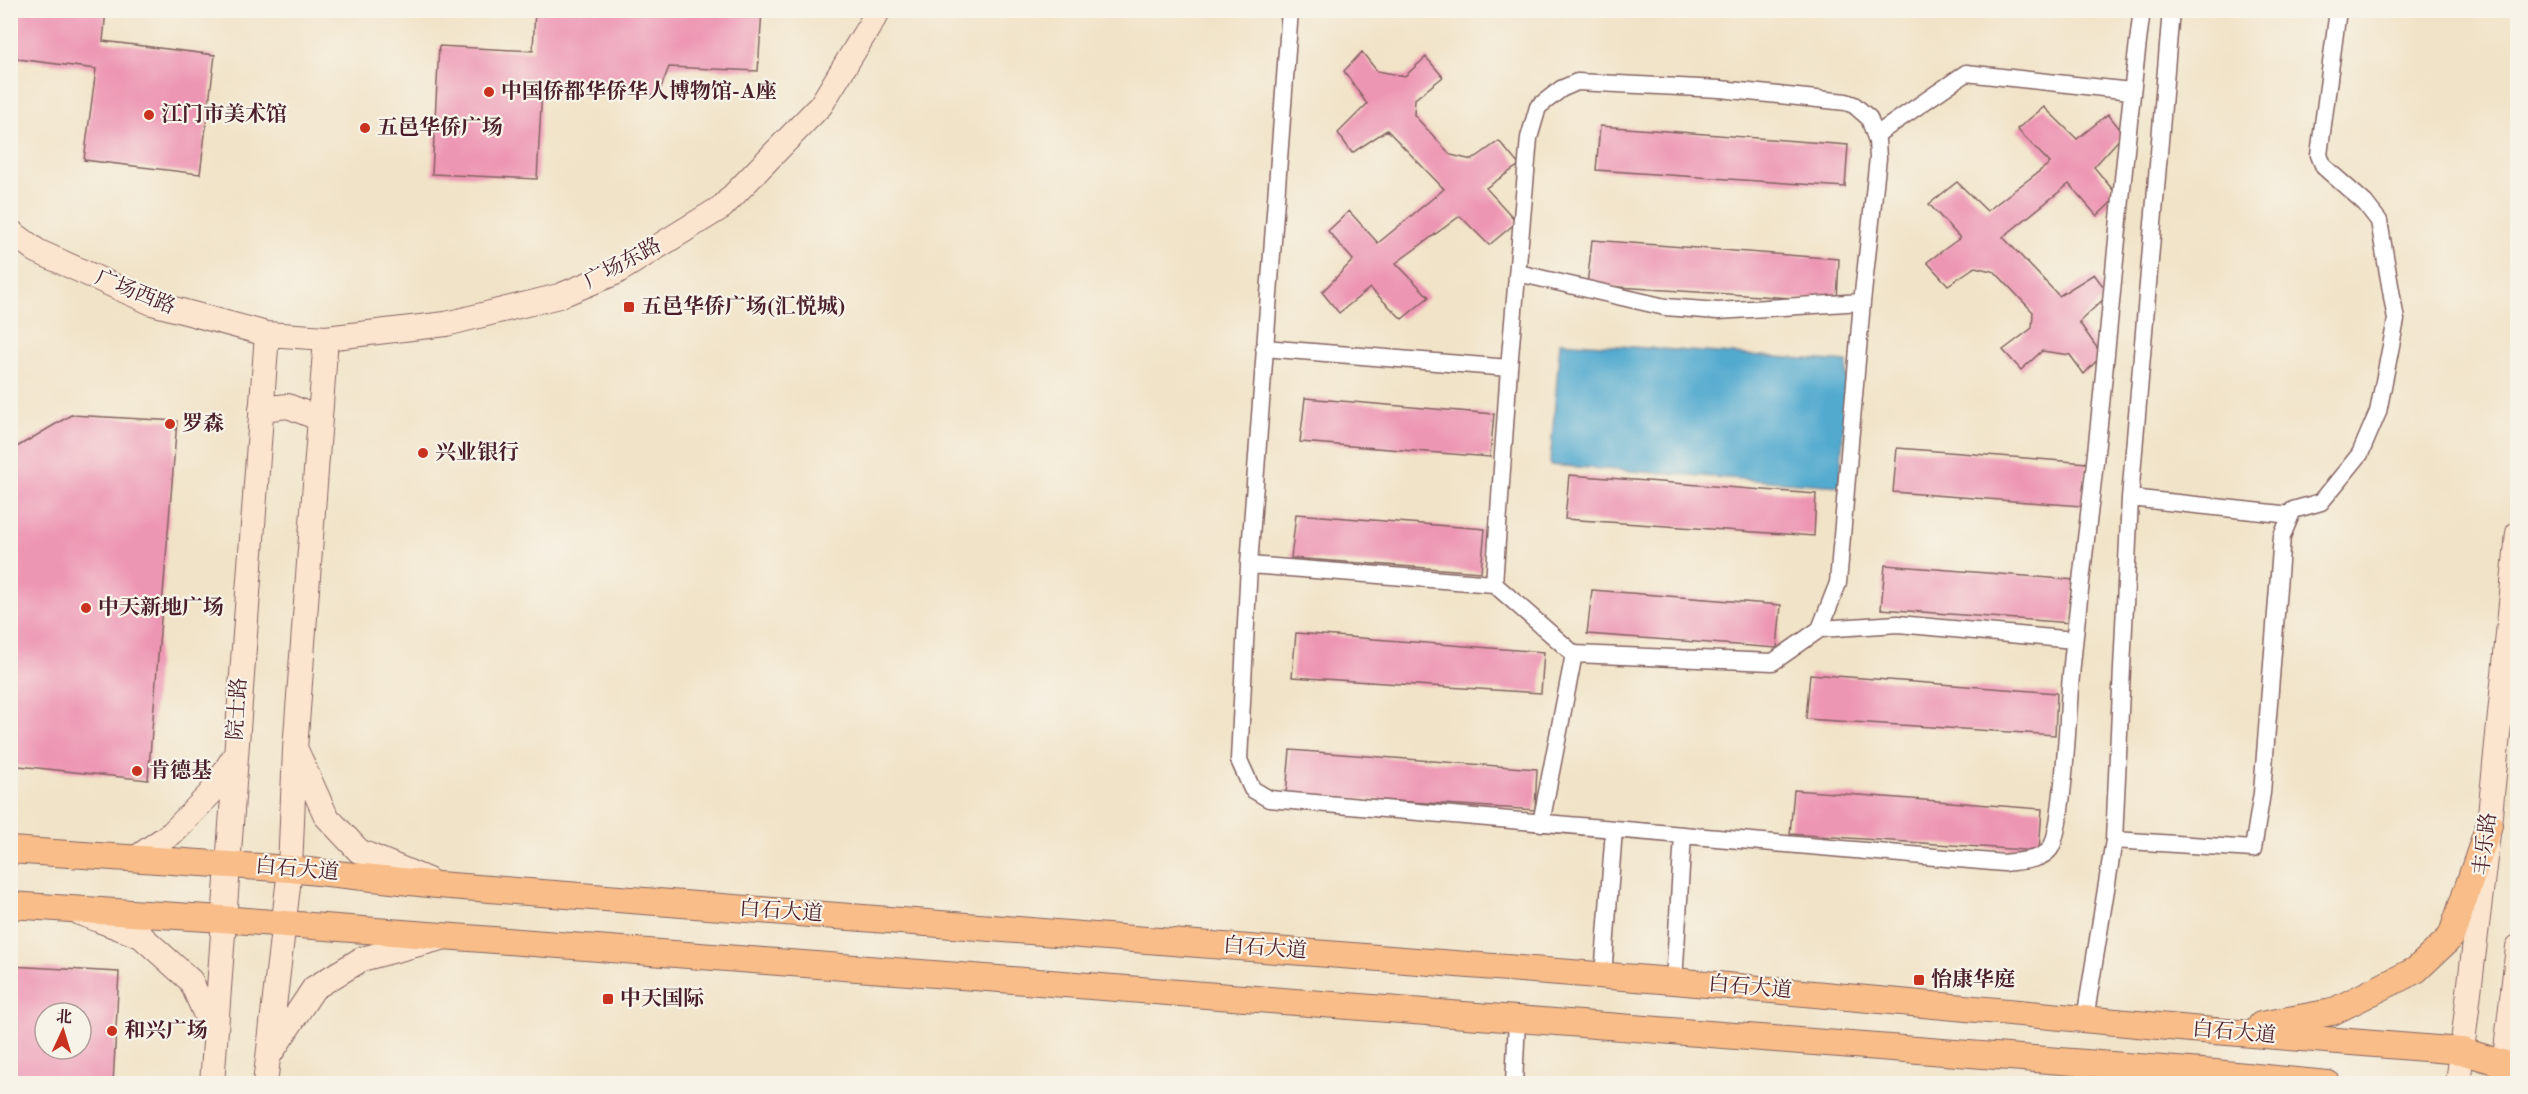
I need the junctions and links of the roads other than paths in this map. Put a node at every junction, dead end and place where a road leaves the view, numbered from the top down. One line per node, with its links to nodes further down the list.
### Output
1 (879, 10): 12 (main road, 广场东路)
2 (1290, 10): 13 (street)
3 (2142, 10): 6 (street)
4 (2171, 10): 17 (street)
5 (2338, 10): 18 (street)
6 (2132, 92): 7 (street); 23 (street)
7 (1876, 135): 9 (street); 10 (street)
8 (10, 231): 11 (main road, 广场西路)
9 (1518, 273): 10 (street); 14 (street)
10 (1862, 302): 22 (street)
11 (267, 334): 12 (main road, 广场东路); 15 (main road, 院士路)
12 (326, 338): 16 (main road)
13 (1264, 348): 14 (street); 20 (street)
14 (1509, 368): 21 (street)
15 (261, 410): 16 (main road); 26 (main road, 院士路)
16 (320, 419): 25 (main road)
17 (2130, 498): 18 (street); 31 (street)
18 (2290, 515): 31 (street)
19 (2517, 533): 28 (main road, 丰乐路)
20 (1249, 565): 21 (street); 27 (street)
21 (1494, 584): 24 (street)
22 (1820, 629): 23 (street); 24 (street)
23 (2074, 640): 30 (street)
24 (1574, 654): 27 (street)
25 (295, 749): 35 (main road); 36 (main road)
26 (235, 754): 33 (main road); 34 (main road, 院士路)
27 (1541, 823): 29 (street)
28 (2489, 825): 47 (main road); 49 (main road, 丰乐路)
29 (1614, 829): 30 (street); 43 (street)
30 (1683, 835): 44 (street)
31 (2114, 840): 45 (street)
32 (10, 850): 33 (main road, 白石大道)
33 (136, 858): 34 (main road, 白石大道)
34 (228, 865): 35 (main road, 白石大道); 39 (main road, 院士路)
35 (290, 869): 36 (main road, 白石大道); 40 (main road)
36 (438, 885): 43 (main road, 白石大道)
37 (10, 905): 38 (main road, 白石大道)
38 (73, 910): 39 (main road, 白石大道); 48 (main road)
39 (222, 919): 40 (main road, 白石大道); 48 (main road, 院士路)
40 (282, 925): 41 (main road, 白石大道); 50 (main road)
41 (447, 937): 46 (main road, 白石大道); 50 (main road)
42 (2517, 947): 52 (main road)
43 (1603, 976): 44 (main road, 白石大道)
44 (1674, 981): 45 (main road, 白石大道)
45 (2085, 1019): 47 (main road, 白石大道)
46 (1517, 1020): 51 (main road, 白石大道); 55 (street)
47 (2213, 1031): 49 (main road, 白石大道); 51 (main road)
48 (216, 1040): 53 (main road, 院士路)
49 (2462, 1051): 52 (main road, 白石大道); 58 (main road, 丰乐路)
50 (268, 1057): 54 (main road)
51 (2207, 1072): 56 (main road); 57 (main road, 白石大道)
52 (2508, 1072)
53 (212, 1083)
54 (265, 1083)
55 (1514, 1083)
56 (2249, 1083)
57 (2328, 1083)
58 (2458, 1083)

